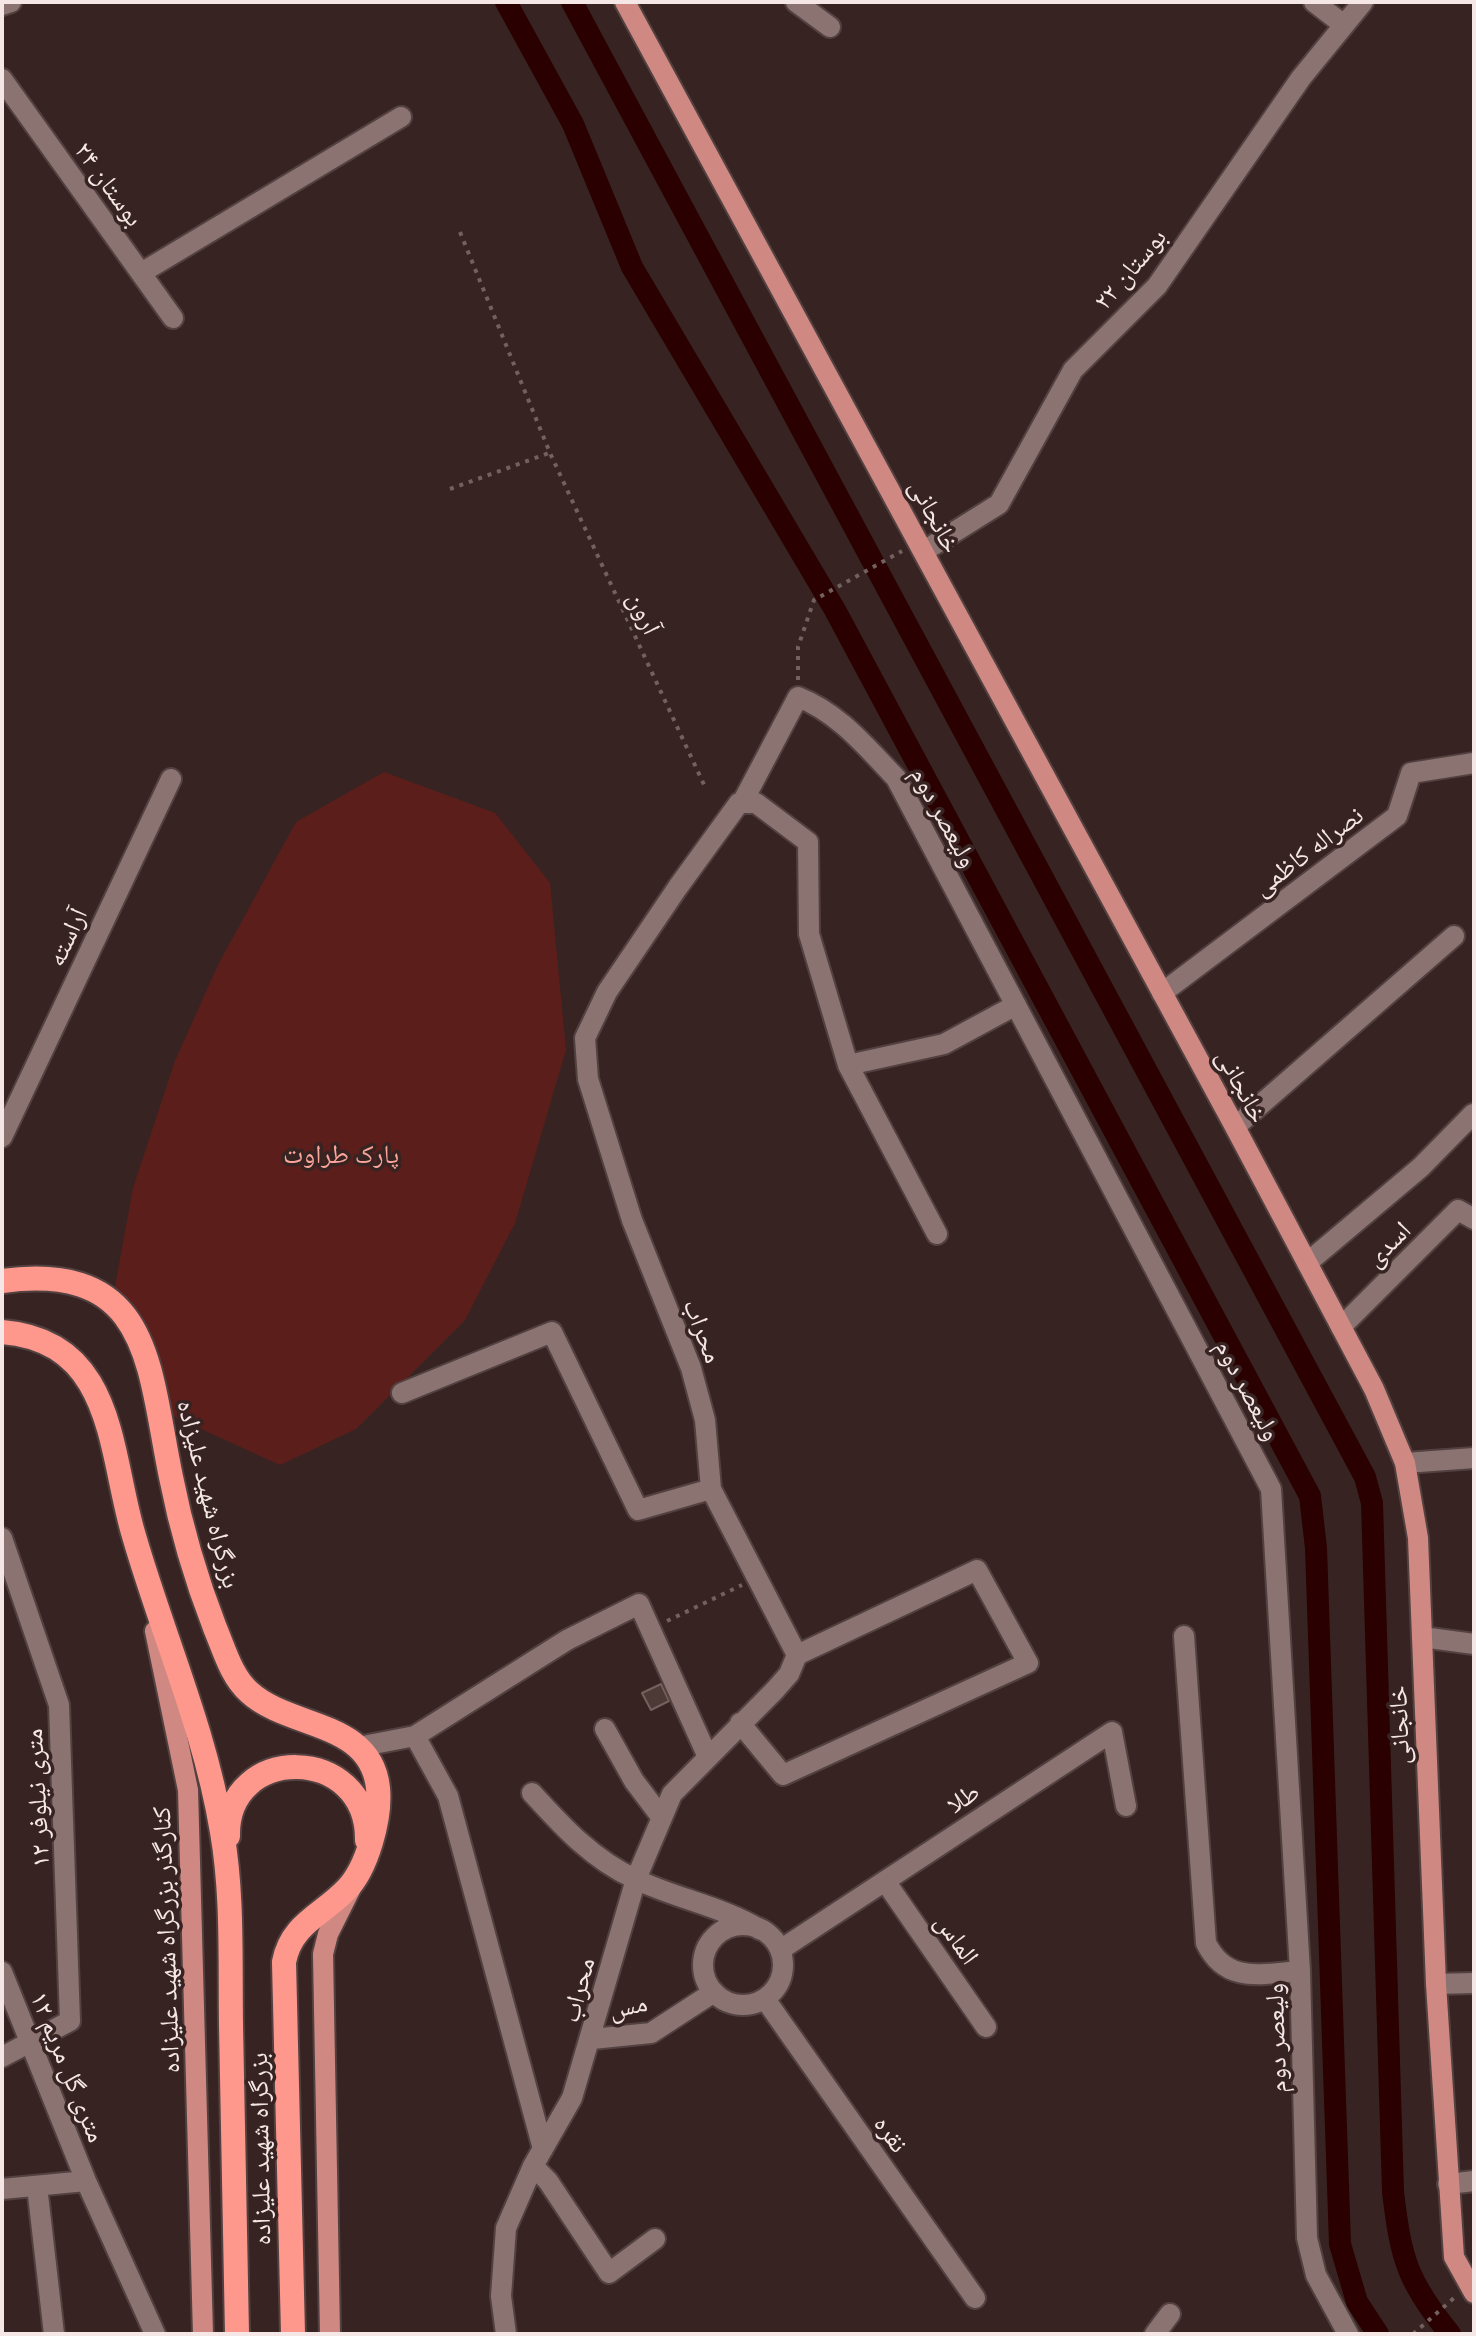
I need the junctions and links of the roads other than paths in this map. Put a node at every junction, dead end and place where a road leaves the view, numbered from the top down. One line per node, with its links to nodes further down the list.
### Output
1 (11, 2): 6 (street)
2 (625, 2): 13 (main road, خانجانی)
3 (796, 2): 8 (street)
4 (1314, 2): 7 (street)
5 (1363, 2): 7 (street, بوستان ۲۲)
6 (2, 5)
7 (1344, 25): 13 (street, بوستان ۲۲)
8 (830, 27)
9 (2, 79): 11 (street, بوستان ۲۴)
10 (401, 117): 11 (street)
11 (141, 273): 12 (street, بوستان ۲۴)
12 (173, 318)
13 (924, 551): 18 (main road, خانجانی)
14 (1474, 763): 18 (street, نصراله کاظمی)
15 (171, 779): 21 (street, آراسته)
16 (742, 803): 19 (street, ولیعصر دوم); 20 (street); 34 (street, محراب)
17 (1454, 936): 23 (street)
18 (1162, 993): 23 (main road, خانجانی)
19 (1016, 1005): 20 (street); 55 (street, ولیعصر دوم)
20 (848, 1065): 26 (street)
21 (7, 1112): 24 (street, آراسته)
22 (1473, 1114): 27 (street)
23 (1235, 1127): 27 (main road, خانجانی)
24 (2, 1137)
25 (1474, 1219): 29 (street, اسدی)
26 (937, 1234)
27 (1307, 1263): 29 (main road, خانجانی)
28 (2, 1281): 44 (highway, بزرگراه شهید علیزاده)
29 (1341, 1327): 33 (main road, خانجانی)
30 (2, 1332): 36 (highway, بزرگراه شهید علیزاده)
31 (402, 1393): 34 (street)
32 (1474, 1458): 33 (street)
33 (1405, 1463): 38 (main road, خانجانی)
34 (711, 1489): 40 (street, محراب)
35 (2, 1538): 63 (street, ۱۲ متری نیلوفر)
36 (138, 1549): 50 (highway, بزرگراه شهید علیزاده); 77 (main road, کنارگذر بزرگراه شهید علیزاده)
37 (1184, 1636): 55 (street)
38 (1422, 1637): 39 (street); 58 (main road, خانجانی)
39 (1474, 1644)
40 (797, 1655): 41 (street, محراب); 41 (street)
41 (740, 1723): 45 (street, محراب)
42 (605, 1729): 48 (street)
43 (415, 1736): 44 (street); 45 (street); 65 (street)
44 (358, 1747): 49 (highway, بزرگراه شهید علیزاده)
45 (707, 1755): 48 (street, محراب)
46 (532, 1793): 51 (street)
47 (1126, 1806): 52 (street, طلا)
48 (662, 1818): 51 (street, محراب)
49 (362, 1862): 50 (highway); 79 (highway, بزرگراه شهید علیزاده); 80 (main road)
50 (228, 1870): 78 (highway, بزرگراه شهید علیزاده)
51 (636, 1879): 53 (street); 62 (street, محراب)
52 (885, 1881): 54 (street, طلا); 61 (street, الماس)
53 (761, 1930): 54 (street); 59 (street)
54 (780, 1950): 60 (street)
55 (1300, 1971): 83 (street, ولیعصر دوم)
56 (2, 1972): 63 (street, ۱۲ متری گل مریم)
57 (1474, 1983): 58 (street)
58 (1436, 1984): 68 (main road, خانجانی)
59 (714, 1992): 60 (street); 62 (street, مس)
60 (765, 1999): 73 (street, نقره)
61 (986, 2027)
62 (592, 2039): 65 (street, محراب)
63 (31, 2044): 64 (street); 66 (street, ۱۲ متری گل مریم)
64 (2, 2057)
65 (538, 2158): 71 (street); 81 (street, محراب)
66 (86, 2181): 69 (street); 76 (street, ۱۲ متری گل مریم)
67 (1474, 2181): 68 (street)
68 (1448, 2184): 72 (main road, خانجانی)
69 (37, 2186): 70 (street); 75 (street)
70 (2, 2189)
71 (655, 2239)
72 (1474, 2293)
73 (975, 2298)
74 (1170, 2314): 82 (street)
75 (54, 2334)
76 (155, 2334)
77 (203, 2334)
78 (237, 2334)
79 (293, 2334)
80 (330, 2334)
81 (506, 2334)
82 (1155, 2334)
83 (1348, 2334)

